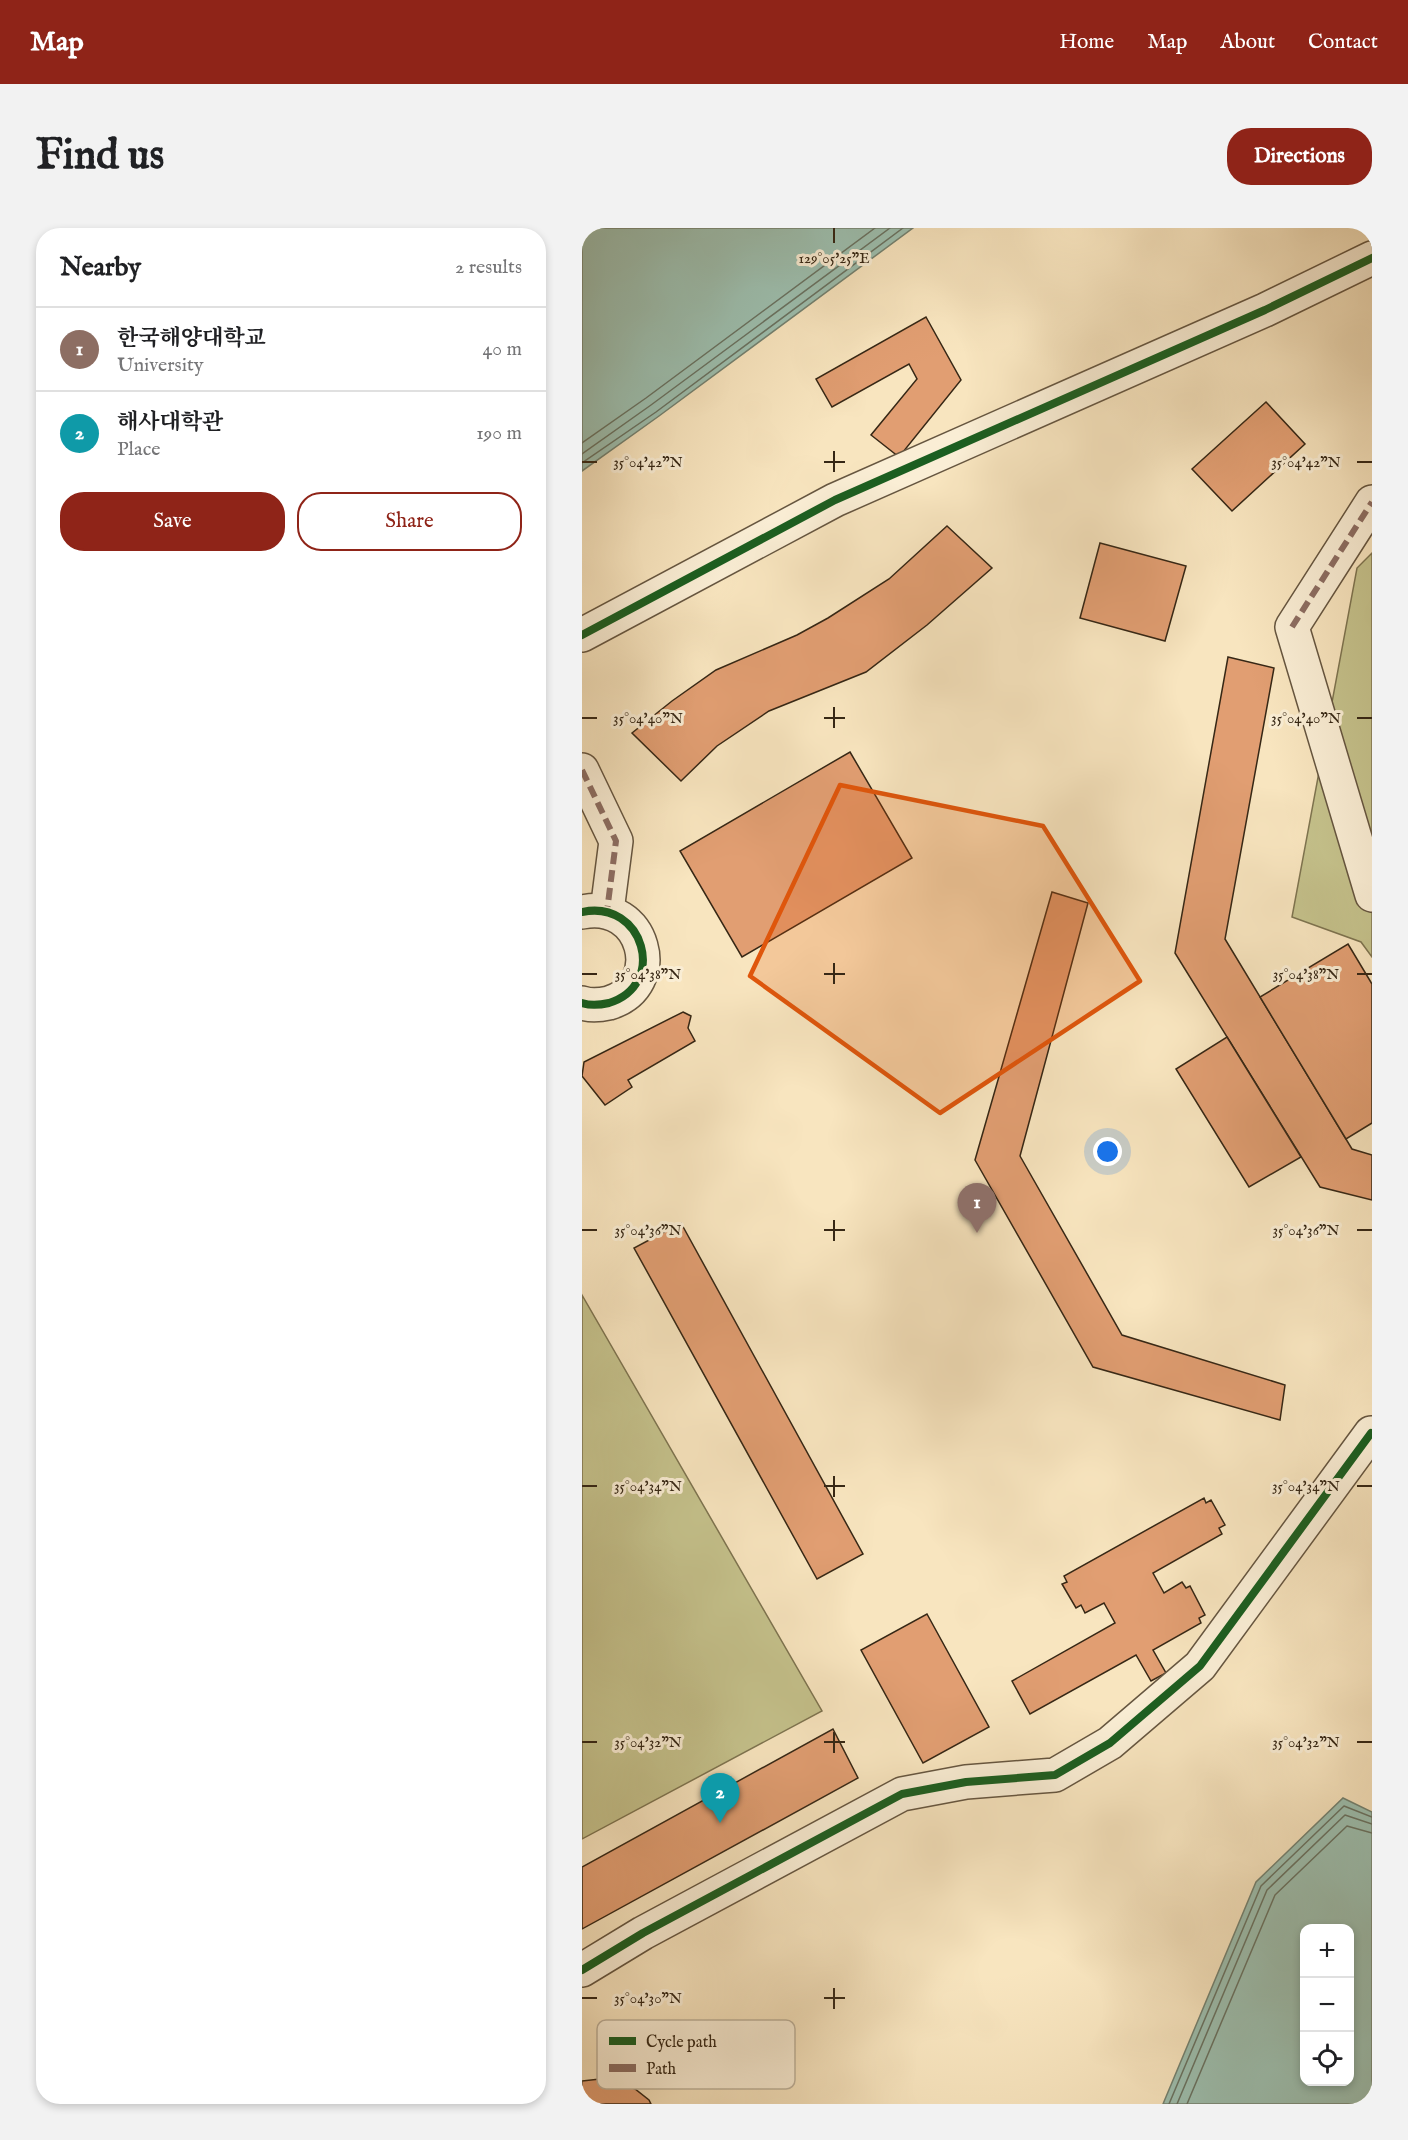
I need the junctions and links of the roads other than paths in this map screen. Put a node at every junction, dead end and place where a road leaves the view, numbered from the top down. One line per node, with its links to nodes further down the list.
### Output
1 (1372, 258): 3 (street)
2 (1372, 502): 5 (street)
3 (582, 635)
4 (582, 770): 6 (street)
5 (1372, 895)
6 (595, 912): 7 (street)
7 (582, 1003)
8 (1371, 1433): 9 (street)
9 (582, 1970)

